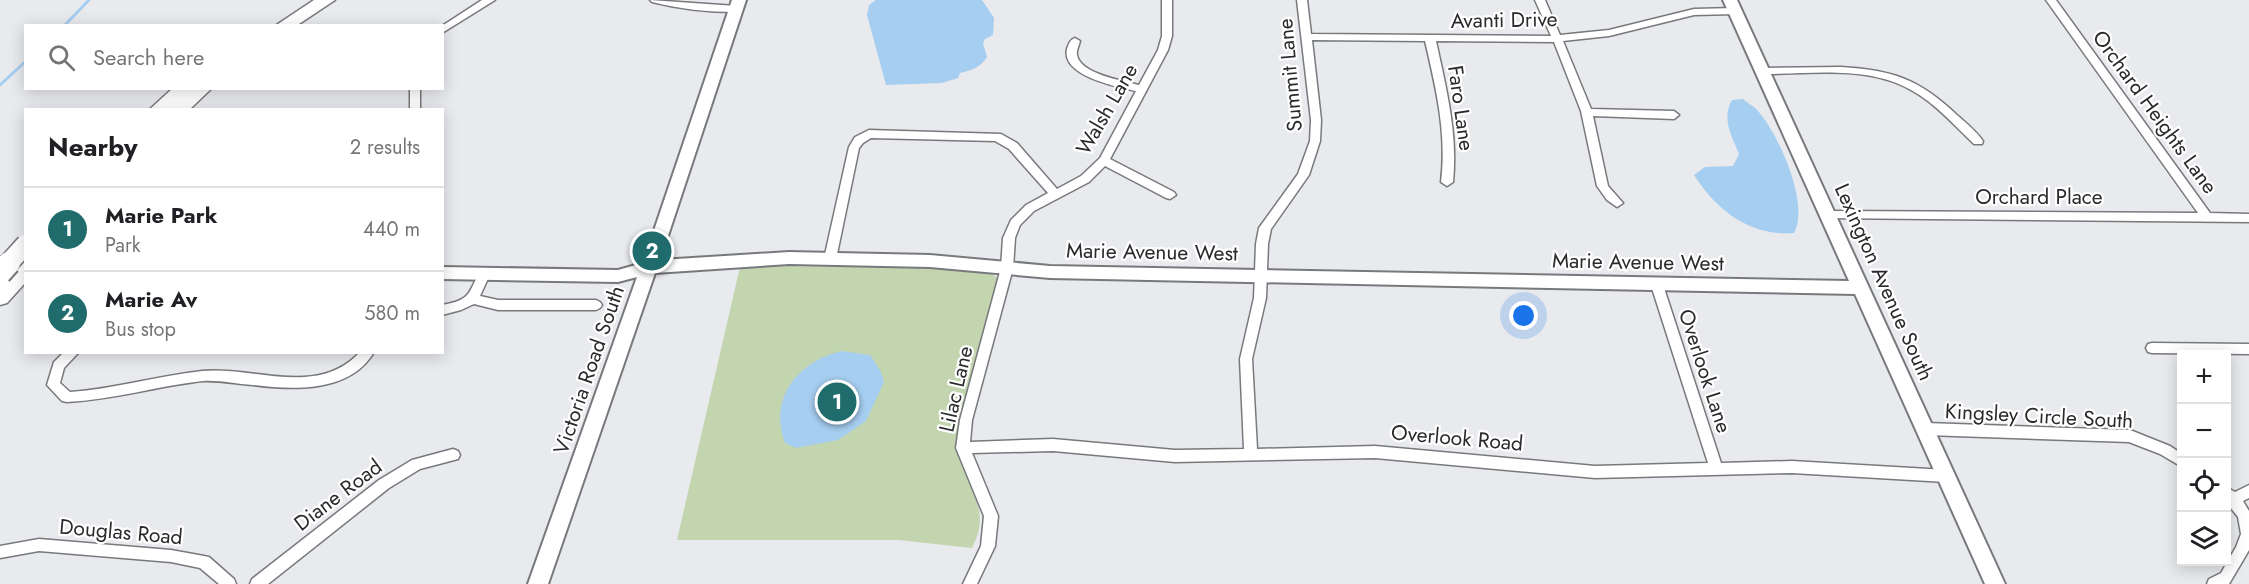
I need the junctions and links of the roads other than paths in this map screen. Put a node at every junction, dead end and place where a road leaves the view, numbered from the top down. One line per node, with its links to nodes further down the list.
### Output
1 (306, 0): 11 (highway)
2 (326, 0): 12 (highway)
3 (490, 0): 13 (street)
4 (655, 0): 9 (street)
5 (1167, 0): 19 (street, Walsh Lane)
6 (1302, 0): 14 (street, Summit Lane)
7 (1540, 0): 16 (street)
8 (2051, 0): 35 (street, Orchard Heights Lane)
9 (737, 5): 41 (street, Victoria Road South)
10 (1732, 6): 16 (street, Avanti Drive); 18 (street, Lexington Avenue South)
11 (271, 24)
12 (287, 24)
13 (444, 29)
14 (1306, 37): 15 (street, Avanti Drive); 46 (street, Summit Lane)
15 (1430, 39): 16 (street, Avanti Drive); 30 (street, Faro Lane)
16 (1556, 39): 26 (street)
17 (1075, 41): 19 (street)
18 (1762, 71): 28 (street); 34 (street, Lexington Avenue South)
19 (1143, 89): 29 (street, Walsh Lane)
20 (182, 90): 23 (highway)
21 (201, 90): 24 (highway)
22 (415, 90): 25 (street)
23 (160, 108)
24 (179, 108)
25 (415, 108)
26 (1586, 112): 27 (street); 33 (street)
27 (1674, 115)
28 (1977, 141)
29 (1104, 161): 31 (street, Walsh Lane); 32 (street)
30 (1447, 182)
31 (1055, 194): 39 (street); 42 (street, Walsh Lane)
32 (1170, 195)
33 (1617, 203)
34 (1828, 215): 35 (street, Orchard Place); 48 (street, Lexington Avenue South)
35 (2207, 218): 36 (street, Orchard Place)
36 (2249, 218)
37 (24, 246): 43 (highway, bridge)
38 (0, 254): 40 (street)
39 (830, 259): 41 (street, Marie Avenue West); 42 (street, Marie Avenue West)
40 (24, 264): 49 (highway)
41 (650, 267): 45 (street, Marie Avenue West); 70 (street, Victoria Road South)
42 (1007, 268): 46 (street, Marie Avenue West); 58 (street, Lilac Lane)
43 (0, 273)
44 (444, 273): 45 (street, Marie Avenue West)
45 (484, 274): 50 (street)
46 (1261, 278): 47 (street, Marie Avenue West); 59 (street, Summit Lane)
47 (1657, 285): 48 (street, Marie Avenue West); 62 (street, Overlook Lane)
48 (1862, 288): 57 (street, Lexington Avenue South)
49 (0, 297)
50 (473, 299): 51 (street); 52 (street)
51 (596, 305)
52 (444, 310)
53 (2152, 348): 54 (street)
54 (2249, 349)
55 (71, 354): 56 (street)
56 (366, 354)
57 (1926, 429): 61 (street, Kingsley Circle South); 63 (street, Lexington Avenue South)
58 (963, 448): 59 (street, Overlook Road); 71 (street, Lilac Lane)
59 (1251, 454): 62 (street, Overlook Road)
60 (453, 455): 69 (street, Diane Road)
61 (2177, 458)
62 (1716, 469): 63 (street, Overlook Road)
63 (1946, 476): 72 (street, Lexington Avenue South)
64 (2249, 491): 65 (street)
65 (2231, 496)
66 (2231, 497): 73 (street)
67 (0, 552): 68 (street, Douglas Road)
68 (230, 584)
69 (257, 584)
70 (538, 584)
71 (970, 584)
72 (1995, 584)
73 (2214, 584)

